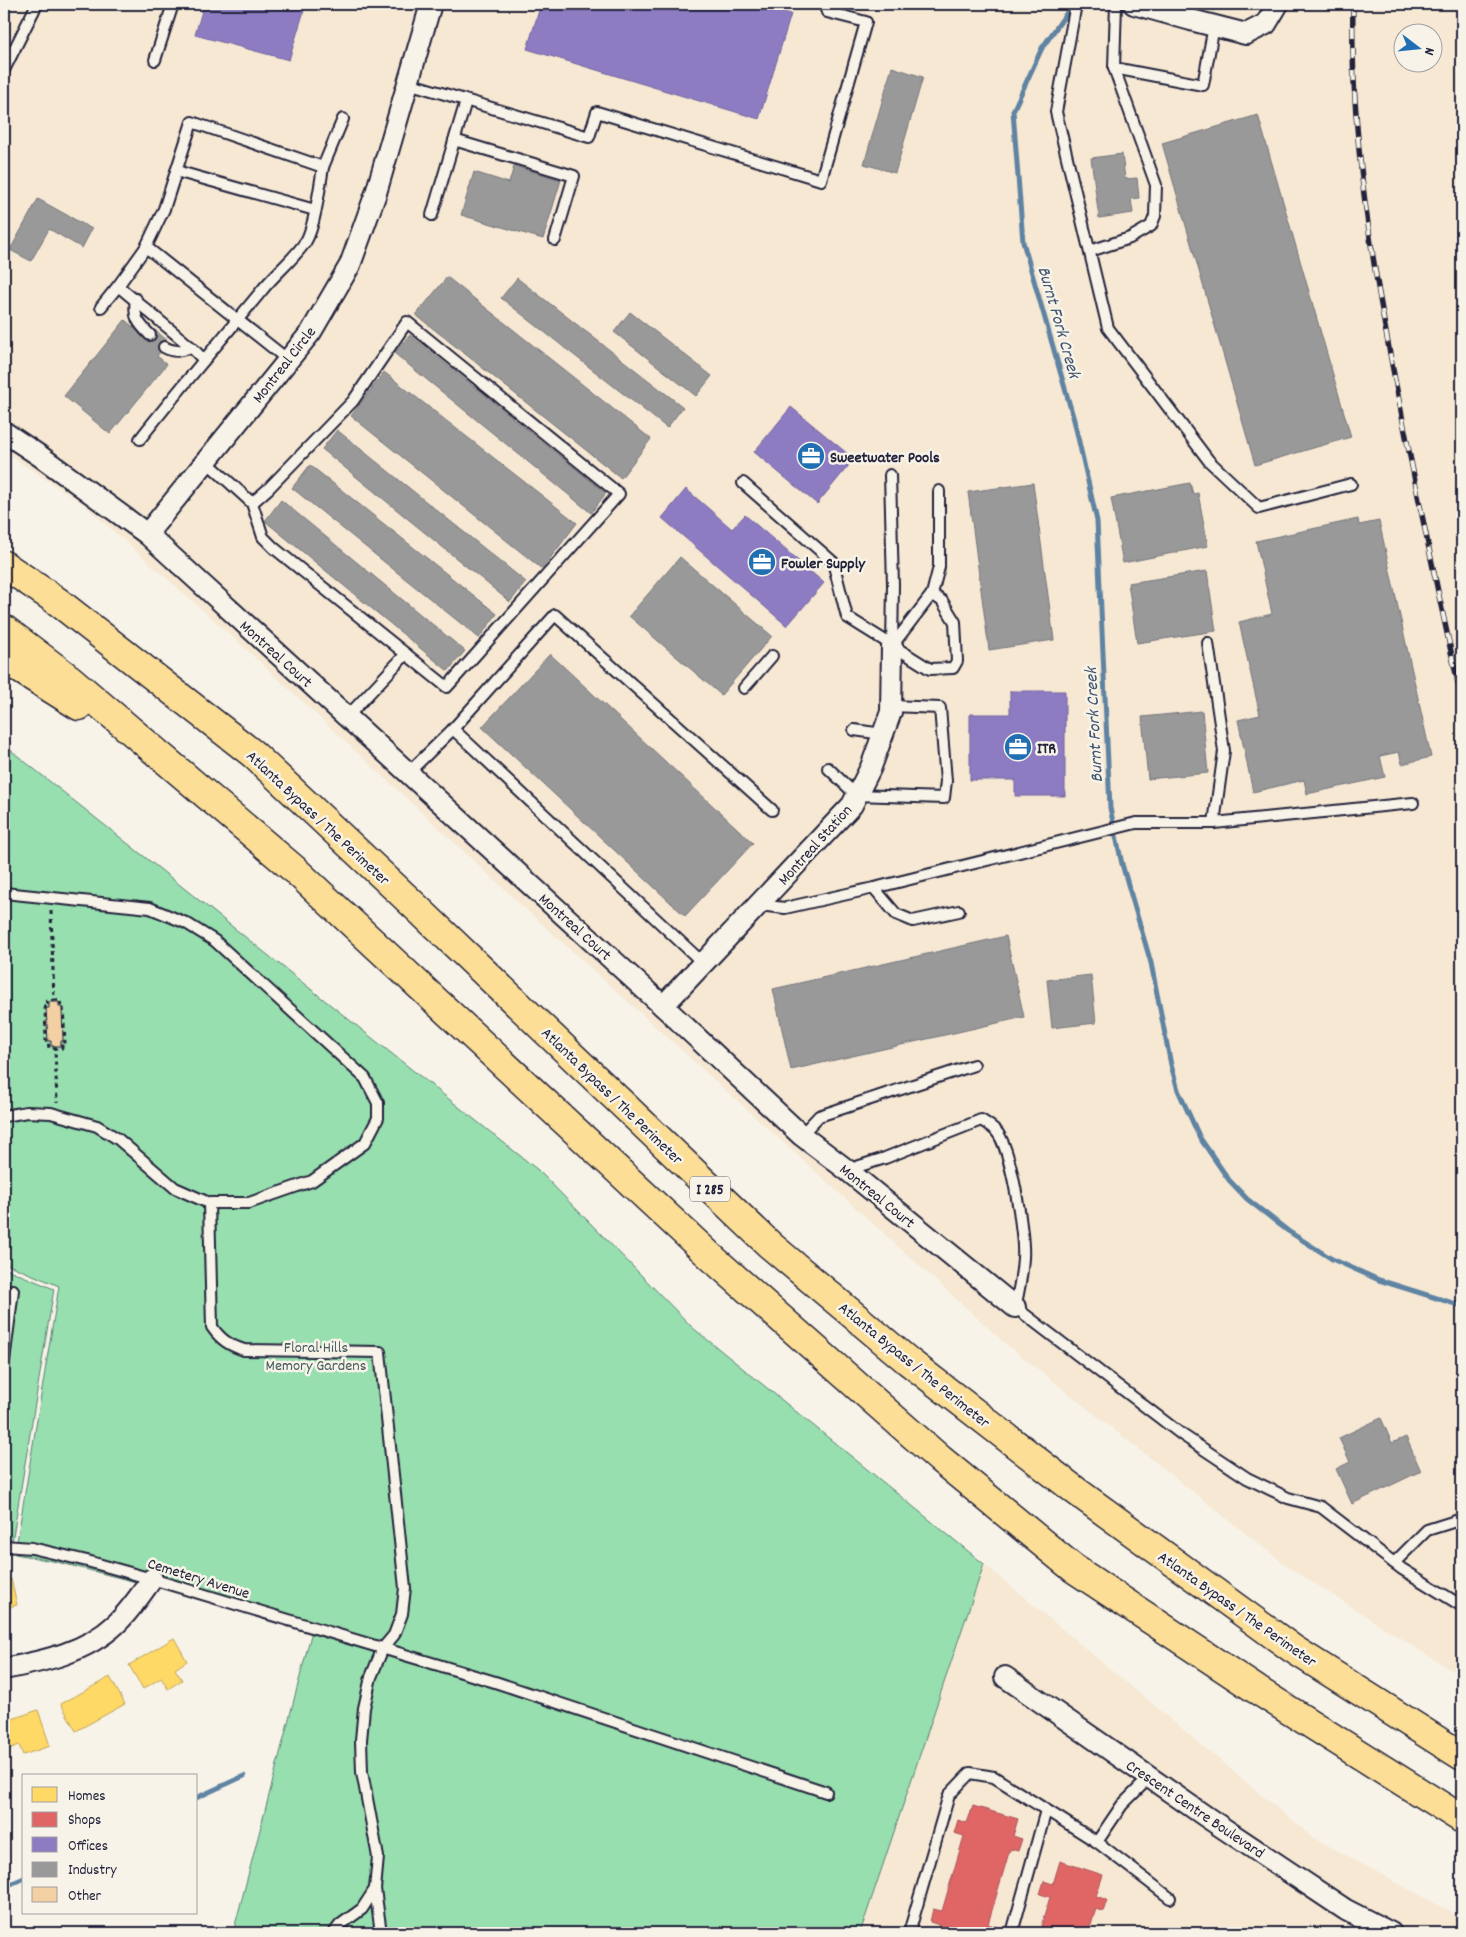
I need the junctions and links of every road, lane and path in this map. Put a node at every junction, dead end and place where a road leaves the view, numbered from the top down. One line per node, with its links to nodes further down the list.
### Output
1 (37, 4): 12 (lane)
2 (173, 4): 10 (lane)
3 (431, 4): 13 (street, Montreal Circle)
4 (824, 4): 14 (lane)
5 (1076, 4): 23 (lane)
6 (1116, 4): 11 (lane)
7 (1134, 4): 9 (street)
8 (1278, 4): 9 (street)
9 (1214, 26): 11 (lane)
10 (155, 60)
11 (1114, 68): 23 (lane)
12 (4, 70)
13 (408, 83): 14 (lane); 32 (street, Montreal Circle)
14 (466, 101): 16 (lane)
15 (343, 119): 17 (lane)
16 (454, 140): 20 (lane); 21 (lane)
17 (323, 167): 18 (lane); 19 (lane)
18 (176, 171): 19 (lane); 22 (lane)
19 (315, 210): 27 (lane)
20 (432, 215)
21 (555, 240)
22 (146, 247): 24 (lane); 27 (lane)
23 (1090, 251): 38 (lane)
24 (118, 286): 25 (lane); 26 (lane)
25 (136, 299): 28 (lane); 30 (lane)
26 (101, 307)
27 (239, 321): 31 (lane); 32 (lane)
28 (150, 335)
29 (164, 347): 30 (lane)
30 (191, 347): 31 (lane)
31 (204, 360): 34 (lane)
32 (288, 360): 35 (street, Montreal Circle)
33 (4, 432): 41 (street)
34 (140, 439)
35 (206, 462): 40 (lane); 41 (street, Montreal Circle)
36 (890, 475): 46 (lane)
37 (743, 483): 46 (lane)
38 (1351, 484)
39 (939, 491): 43 (lane)
40 (252, 503): 47 (lane); 47 (lane)
41 (147, 534): 52 (street, Montreal Court)
42 (4, 565): 89 (highway, Atlanta Bypass / The Perimeter / I 285)
43 (932, 594): 46 (lane); 46 (lane)
44 (4, 629): 56 (highway)
45 (1208, 643): 62 (lane)
46 (892, 646): 51 (street, Montreal Station)
47 (406, 654): 52 (lane)
48 (772, 656): 50 (lane)
49 (4, 659): 56 (highway)
50 (744, 688)
51 (891, 706): 55 (street, Montreal Station); 59 (lane)
52 (347, 717): 58 (street, Montreal Court)
53 (453, 729): 58 (lane); 61 (lane); 68 (lane)
54 (854, 730): 55 (lane)
55 (883, 734): 59 (street, Montreal Station)
56 (152, 750): 93 (highway)
57 (828, 768): 59 (lane)
58 (408, 773): 70 (street, Montreal Court)
59 (856, 795): 66 (street, Montreal Station)
60 (1413, 803): 62 (lane)
61 (772, 810)
62 (1214, 822): 63 (lane)
63 (874, 888): 66 (lane); 67 (lane)
64 (4, 892): 65 (lane)
65 (51, 898): 69 (path); 77 (lane)
66 (758, 906): 68 (street, Montreal Station)
67 (959, 911)
68 (704, 963): 70 (street, Montreal Station)
69 (54, 1000): 71 (path); 71 (path)
70 (663, 1006): 75 (street, Montreal Court)
71 (56, 1048): 73 (path)
72 (974, 1065): 75 (lane)
73 (57, 1114): 74 (lane); 77 (lane)
74 (4, 1116)
75 (801, 1135): 76 (street, Montreal Court)
76 (847, 1170): 79 (street, Montreal Court); 79 (lane)
77 (209, 1203): 86 (lane)
78 (13, 1290): 80 (lane)
79 (1015, 1307): 83 (lane)
80 (4, 1361)
81 (1462, 1519): 83 (lane)
82 (4, 1546): 84 (lane, Cemetery Avenue)
83 (1394, 1563): 85 (lane)
84 (152, 1579): 86 (lane, Cemetery Avenue); 87 (street)
85 (1462, 1606)
86 (382, 1648): 91 (lane, Cemetery Avenue); 95 (lane)
87 (4, 1669)
88 (1005, 1677): 90 (street, Crescent Centre Boulevard)
89 (1462, 1756)
90 (1150, 1777): 94 (lane); 101 (street, Crescent Centre Boulevard)
91 (826, 1792)
92 (1046, 1810): 94 (lane); 99 (lane); 100 (lane)
93 (1462, 1819)
94 (1098, 1842): 96 (lane)
95 (375, 1889): 97 (lane); 98 (lane)
96 (1170, 1898)
97 (334, 1933)
98 (381, 1933)
99 (909, 1933)
100 (1012, 1933)
101 (1390, 1933)

